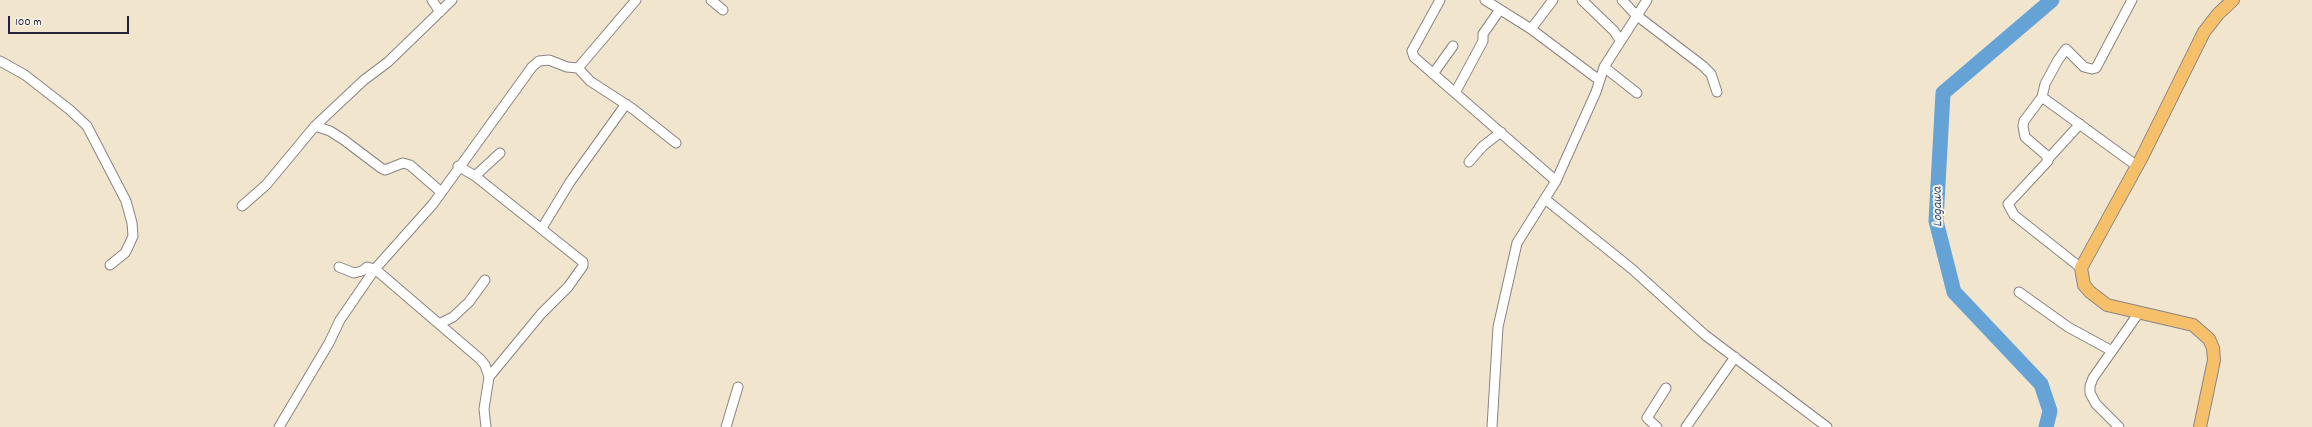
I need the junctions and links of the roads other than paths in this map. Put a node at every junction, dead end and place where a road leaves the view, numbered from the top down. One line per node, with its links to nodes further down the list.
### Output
1 (432, 0): 15 (street)
2 (452, 0): 15 (street)
3 (636, 0): 21 (street)
4 (711, 0): 13 (street)
5 (1440, 0): 23 (street)
6 (1485, 0): 14 (street)
7 (1553, 0): 17 (street)
8 (1582, 0): 18 (street)
9 (1622, 0): 16 (street)
10 (1647, 0): 16 (street)
11 (2132, 0): 28 (street)
12 (2234, 0): 38 (main road)
13 (724, 10)
14 (1499, 11): 17 (street); 26 (street)
15 (440, 12): 31 (street)
16 (1636, 16): 18 (street); 25 (street)
17 (1531, 29): 24 (street)
18 (1620, 40): 22 (street)
19 (1453, 46): 23 (street)
20 (0, 61): 45 (street)
21 (578, 68): 29 (street); 37 (street)
22 (1604, 68): 24 (street); 27 (street)
23 (1433, 74): 26 (street)
24 (1599, 80): 40 (street)
25 (1717, 92)
26 (1455, 93): 32 (street)
27 (1637, 93)
28 (2042, 97): 30 (street); 35 (street)
29 (626, 104): 33 (street); 44 (street)
30 (2080, 124): 35 (street); 38 (street)
31 (316, 126): 41 (street); 43 (street)
32 (1501, 132): 36 (street); 40 (street)
33 (676, 143)
34 (500, 153): 39 (street)
35 (2048, 159): 47 (street)
36 (1469, 162)
37 (458, 166): 39 (street); 41 (street)
38 (2137, 166): 47 (main road)
39 (475, 176): 44 (street)
40 (1556, 181): 42 (street)
41 (442, 192): 48 (street)
42 (1545, 199): 54 (street); 61 (street)
43 (242, 206)
44 (542, 228): 55 (street)
45 (110, 265)
46 (339, 267): 48 (street)
47 (2081, 268): 51 (main road)
48 (376, 269): 52 (street); 58 (street)
49 (485, 280): 52 (street)
50 (2019, 292): 53 (street)
51 (2138, 314): 53 (street); 66 (main road)
52 (438, 324): 55 (street)
53 (2112, 351): 65 (street)
54 (1735, 357): 63 (street); 64 (street)
55 (489, 377): 59 (street)
56 (738, 387): 60 (street)
57 (1666, 388): 62 (street)
58 (279, 427)
59 (486, 427)
60 (726, 427)
61 (1492, 427)
62 (1657, 427)
63 (1686, 427)
64 (1827, 427)
65 (2119, 427)
66 (2200, 427)

